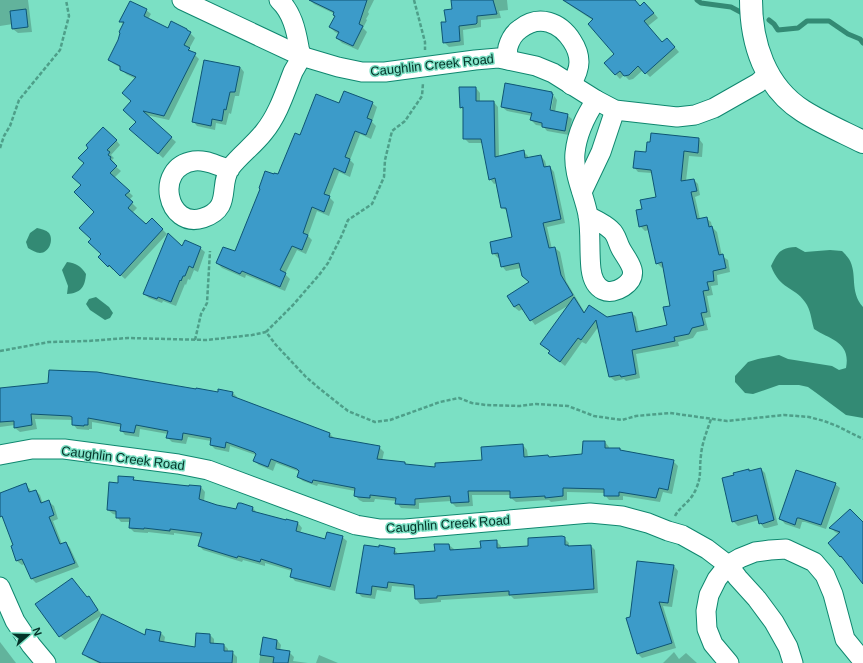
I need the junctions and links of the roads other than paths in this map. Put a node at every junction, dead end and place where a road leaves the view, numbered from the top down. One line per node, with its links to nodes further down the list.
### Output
1 (279, 0): 4 (street)
2 (751, 0): 6 (street)
3 (195, 2): 4 (street, Caughlin Creek Road)
4 (300, 56): 5 (street, Caughlin Creek Road); 11 (street)
5 (508, 60): 7 (street, Caughlin Creek Road); 7 (street)
6 (768, 74): 9 (street, Caughlin Creek Road); 10 (street)
7 (571, 85): 8 (street, Caughlin Creek Road)
8 (596, 100): 9 (street, Caughlin Creek Road); 12 (street)
9 (615, 110): 12 (street)
10 (863, 142)
11 (230, 169)
12 (582, 192): 13 (street)
13 (588, 216)
14 (0, 455): 15 (street, Caughlin Creek Road)
15 (728, 564): 17 (street); 19 (street); 20 (street, Caughlin Creek Road)
16 (0, 587): 18 (street)
17 (863, 661)
18 (46, 663)
19 (729, 663)
20 (793, 663)

